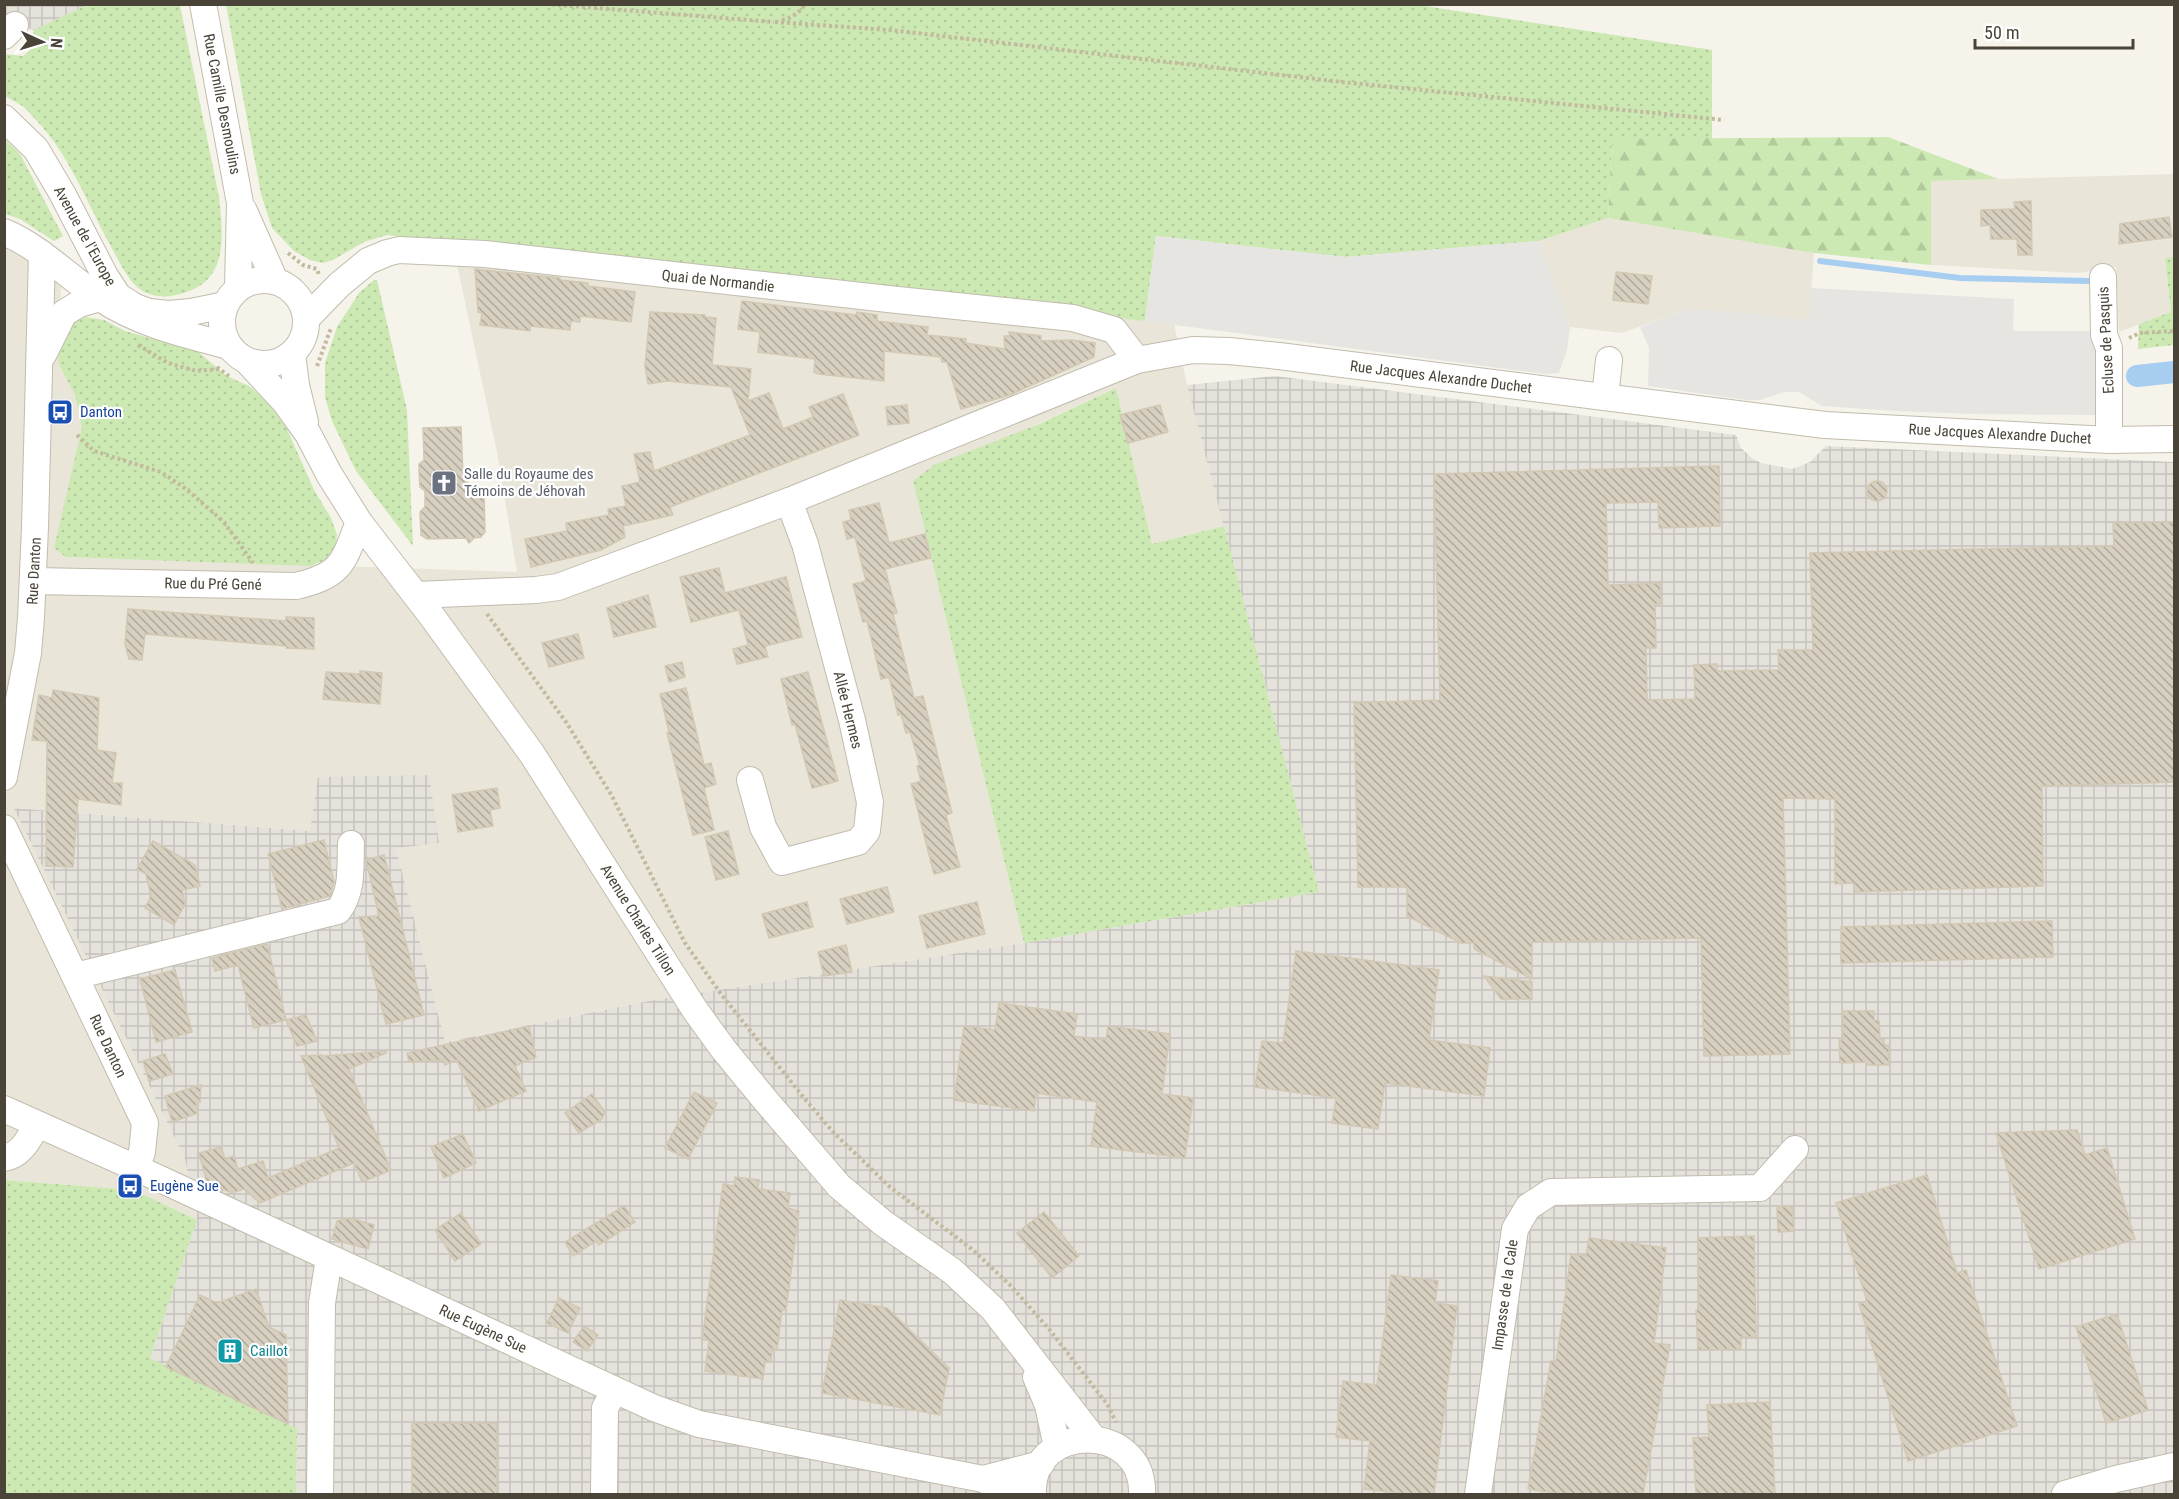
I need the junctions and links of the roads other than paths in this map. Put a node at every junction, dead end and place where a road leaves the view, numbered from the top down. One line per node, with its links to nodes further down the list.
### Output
1 (203, 4): 3 (street, Rue Camille Desmoulins)
2 (4, 118): 9 (street, Avenue de l'Europe)
3 (240, 203): 7 (street, Rue Camille Desmoulins); 9 (street, Rue Camille Desmoulins)
4 (4, 232): 5 (street)
5 (42, 254): 10 (street); 16 (street, Rue Danton)
6 (2103, 277): 20 (street, Ecluse de Pasquis)
7 (282, 284): 8 (street); 9 (street); 11 (street)
8 (339, 285): 11 (street, Quai de Normandie); 14 (street, Quai de Normandie)
9 (231, 296): 12 (street)
10 (100, 298): 12 (street); 16 (street, Rue Danton)
11 (306, 319): 13 (street)
12 (238, 354): 13 (street); 18 (street, Avenue Charles Tillon)
13 (291, 354): 18 (street, Avenue Charles Tillon)
14 (1137, 360): 17 (street, Rue Jacques Alexandre Duchet); 21 (street, Rue Jacques Alexandre Duchet)
15 (1609, 360): 17 (street)
16 (40, 362): 23 (street, Rue Danton)
17 (1605, 397): 20 (street, Rue Jacques Alexandre Duchet)
18 (308, 434): 22 (street, Avenue Charles Tillon)
19 (2175, 438): 20 (street, Rue Jacques Alexandre Duchet)
20 (2109, 440)
21 (789, 501): 24 (street, Rue Jacques Alexandre Duchet); 26 (street, Allée Hermes)
22 (359, 522): 23 (street, Rue du Pré Gené); 24 (street, Avenue Charles Tillon)
23 (34, 581): 25 (street, Rue Danton)
24 (416, 595): 36 (street, Avenue Charles Tillon)
25 (4, 777)
26 (750, 780)
27 (4, 828): 29 (street, Rue Danton)
28 (351, 844): 29 (street)
29 (75, 976): 34 (street, Rue Danton)
30 (4, 1110): 31 (street, Rue Eugène Sue)
31 (38, 1125): 33 (street); 34 (street, Rue Eugène Sue)
32 (1795, 1149): 48 (street, Impasse de la Cale)
33 (4, 1158)
34 (136, 1169): 35 (street, Rue Eugène Sue)
35 (329, 1258): 37 (street, Rue Eugène Sue); 44 (street)
36 (1027, 1355): 38 (street, Avenue Charles Tillon); 39 (street, Avenue Charles Tillon)
37 (615, 1390): 41 (street, Rue Eugène Sue); 45 (street)
38 (1094, 1439): 39 (street, Rue Eugène Sue); 43 (street)
39 (1049, 1456): 41 (street, Rue Eugène Sue); 47 (street)
40 (2175, 1466): 42 (street)
41 (983, 1479): 46 (street, Rue Eugène Sue)
42 (2140, 1484): 49 (street)
43 (1147, 1490)
44 (320, 1494)
45 (604, 1494)
46 (1013, 1494)
47 (1033, 1494)
48 (1478, 1494)
49 (2065, 1494)

